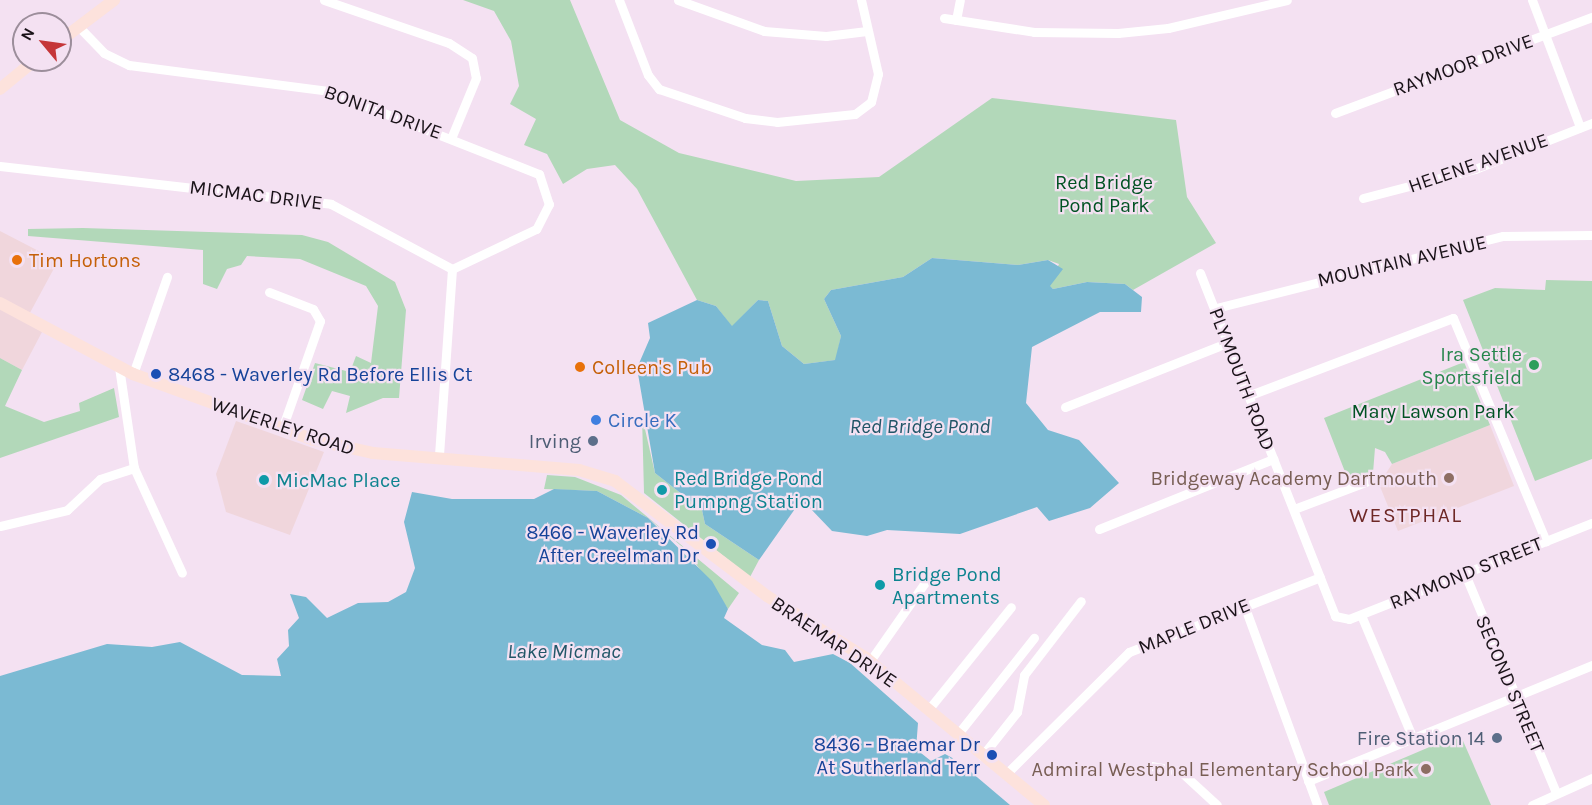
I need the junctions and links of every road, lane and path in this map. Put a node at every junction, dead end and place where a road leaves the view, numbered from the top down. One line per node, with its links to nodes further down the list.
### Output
1 (114, 0): 12 (main road)
2 (324, 0): 21 (street)
3 (619, 0): 13 (street)
4 (678, 0): 13 (street)
5 (861, 0): 13 (street)
6 (960, 0): 11 (street)
7 (1287, 0): 11 (street)
8 (1532, 0): 15 (street)
9 (1592, 17): 15 (street, RAYMOOR DRIVE)
10 (945, 18): 11 (street)
11 (956, 20)
12 (79, 27): 14 (main road); 21 (street, BONITA DRIVE)
13 (867, 31)
14 (72, 32)
15 (1546, 34): 18 (street, RAYMOOR DRIVE); 20 (street)
16 (21, 72): 17 (main road)
17 (0, 89)
18 (1335, 113)
19 (1592, 123): 20 (street, HELENE AVENUE)
20 (1580, 127): 23 (street, HELENE AVENUE)
21 (452, 136): 25 (street, BONITA DRIVE)
22 (0, 166): 25 (street, MICMAC DRIVE)
23 (1363, 198)
24 (1592, 235): 30 (street, MOUNTAIN AVENUE)
25 (452, 269): 37 (street)
26 (1200, 273): 30 (street, PLYMOUTH ROAD)
27 (167, 276): 33 (street)
28 (269, 292): 36 (street)
29 (0, 303): 32 (main road, WAVERLEY ROAD)
30 (1216, 308): 31 (street, PLYMOUTH ROAD)
31 (1227, 343): 34 (street, PLYMOUTH ROAD); 35 (street)
32 (119, 367): 33 (main road, WAVERLEY ROAD); 39 (street)
33 (133, 374): 36 (main road, WAVERLEY ROAD)
34 (1250, 395): 38 (street, PLYMOUTH ROAD); 46 (street)
35 (1065, 407)
36 (282, 429): 37 (main road, WAVERLEY ROAD)
37 (439, 456): 44 (main road, WAVERLEY ROAD)
38 (1273, 459): 41 (street, PLYMOUTH ROAD); 45 (street)
39 (134, 468): 43 (street); 47 (street)
40 (1366, 482): 41 (street)
41 (1294, 509): 50 (street, PLYMOUTH ROAD)
42 (1592, 523): 46 (street, RAYMOND STREET)
43 (0, 526)
44 (679, 526): 57 (main road, BRAEMAR DRIVE)
45 (1099, 529)
46 (1546, 541): 49 (street, RAYMOND STREET)
47 (182, 573)
48 (931, 574): 57 (street)
49 (1465, 574): 54 (street, RAYMOND STREET); 59 (street, SECOND STREET)
50 (1320, 577): 52 (street, MAPLE DRIVE); 55 (street, PLYMOUTH ROAD)
51 (1082, 601): 63 (street)
52 (1244, 605): 65 (street, MAPLE DRIVE); 67 (street)
53 (1011, 607): 60 (street)
54 (1361, 615): 55 (street, RAYMOND STREET); 62 (street)
55 (1339, 618)
56 (1034, 638): 61 (street)
57 (870, 661): 60 (main road, BRAEMAR DRIVE)
58 (1592, 665): 59 (street)
59 (1514, 698): 62 (street); 68 (street, SECOND STREET)
60 (928, 710): 61 (main road, BRAEMAR DRIVE)
61 (957, 735): 63 (main road, BRAEMAR DRIVE)
62 (1413, 739): 67 (street)
63 (982, 756): 65 (main road, BRAEMAR DRIVE)
64 (1151, 766): 70 (street)
65 (1006, 774): 69 (main road, BRAEMAR DRIVE)
66 (1592, 778): 68 (street)
67 (1308, 781): 71 (street)
68 (1556, 793): 72 (street)
69 (1044, 805)
70 (1217, 805)
71 (1317, 805)
72 (1532, 805)

